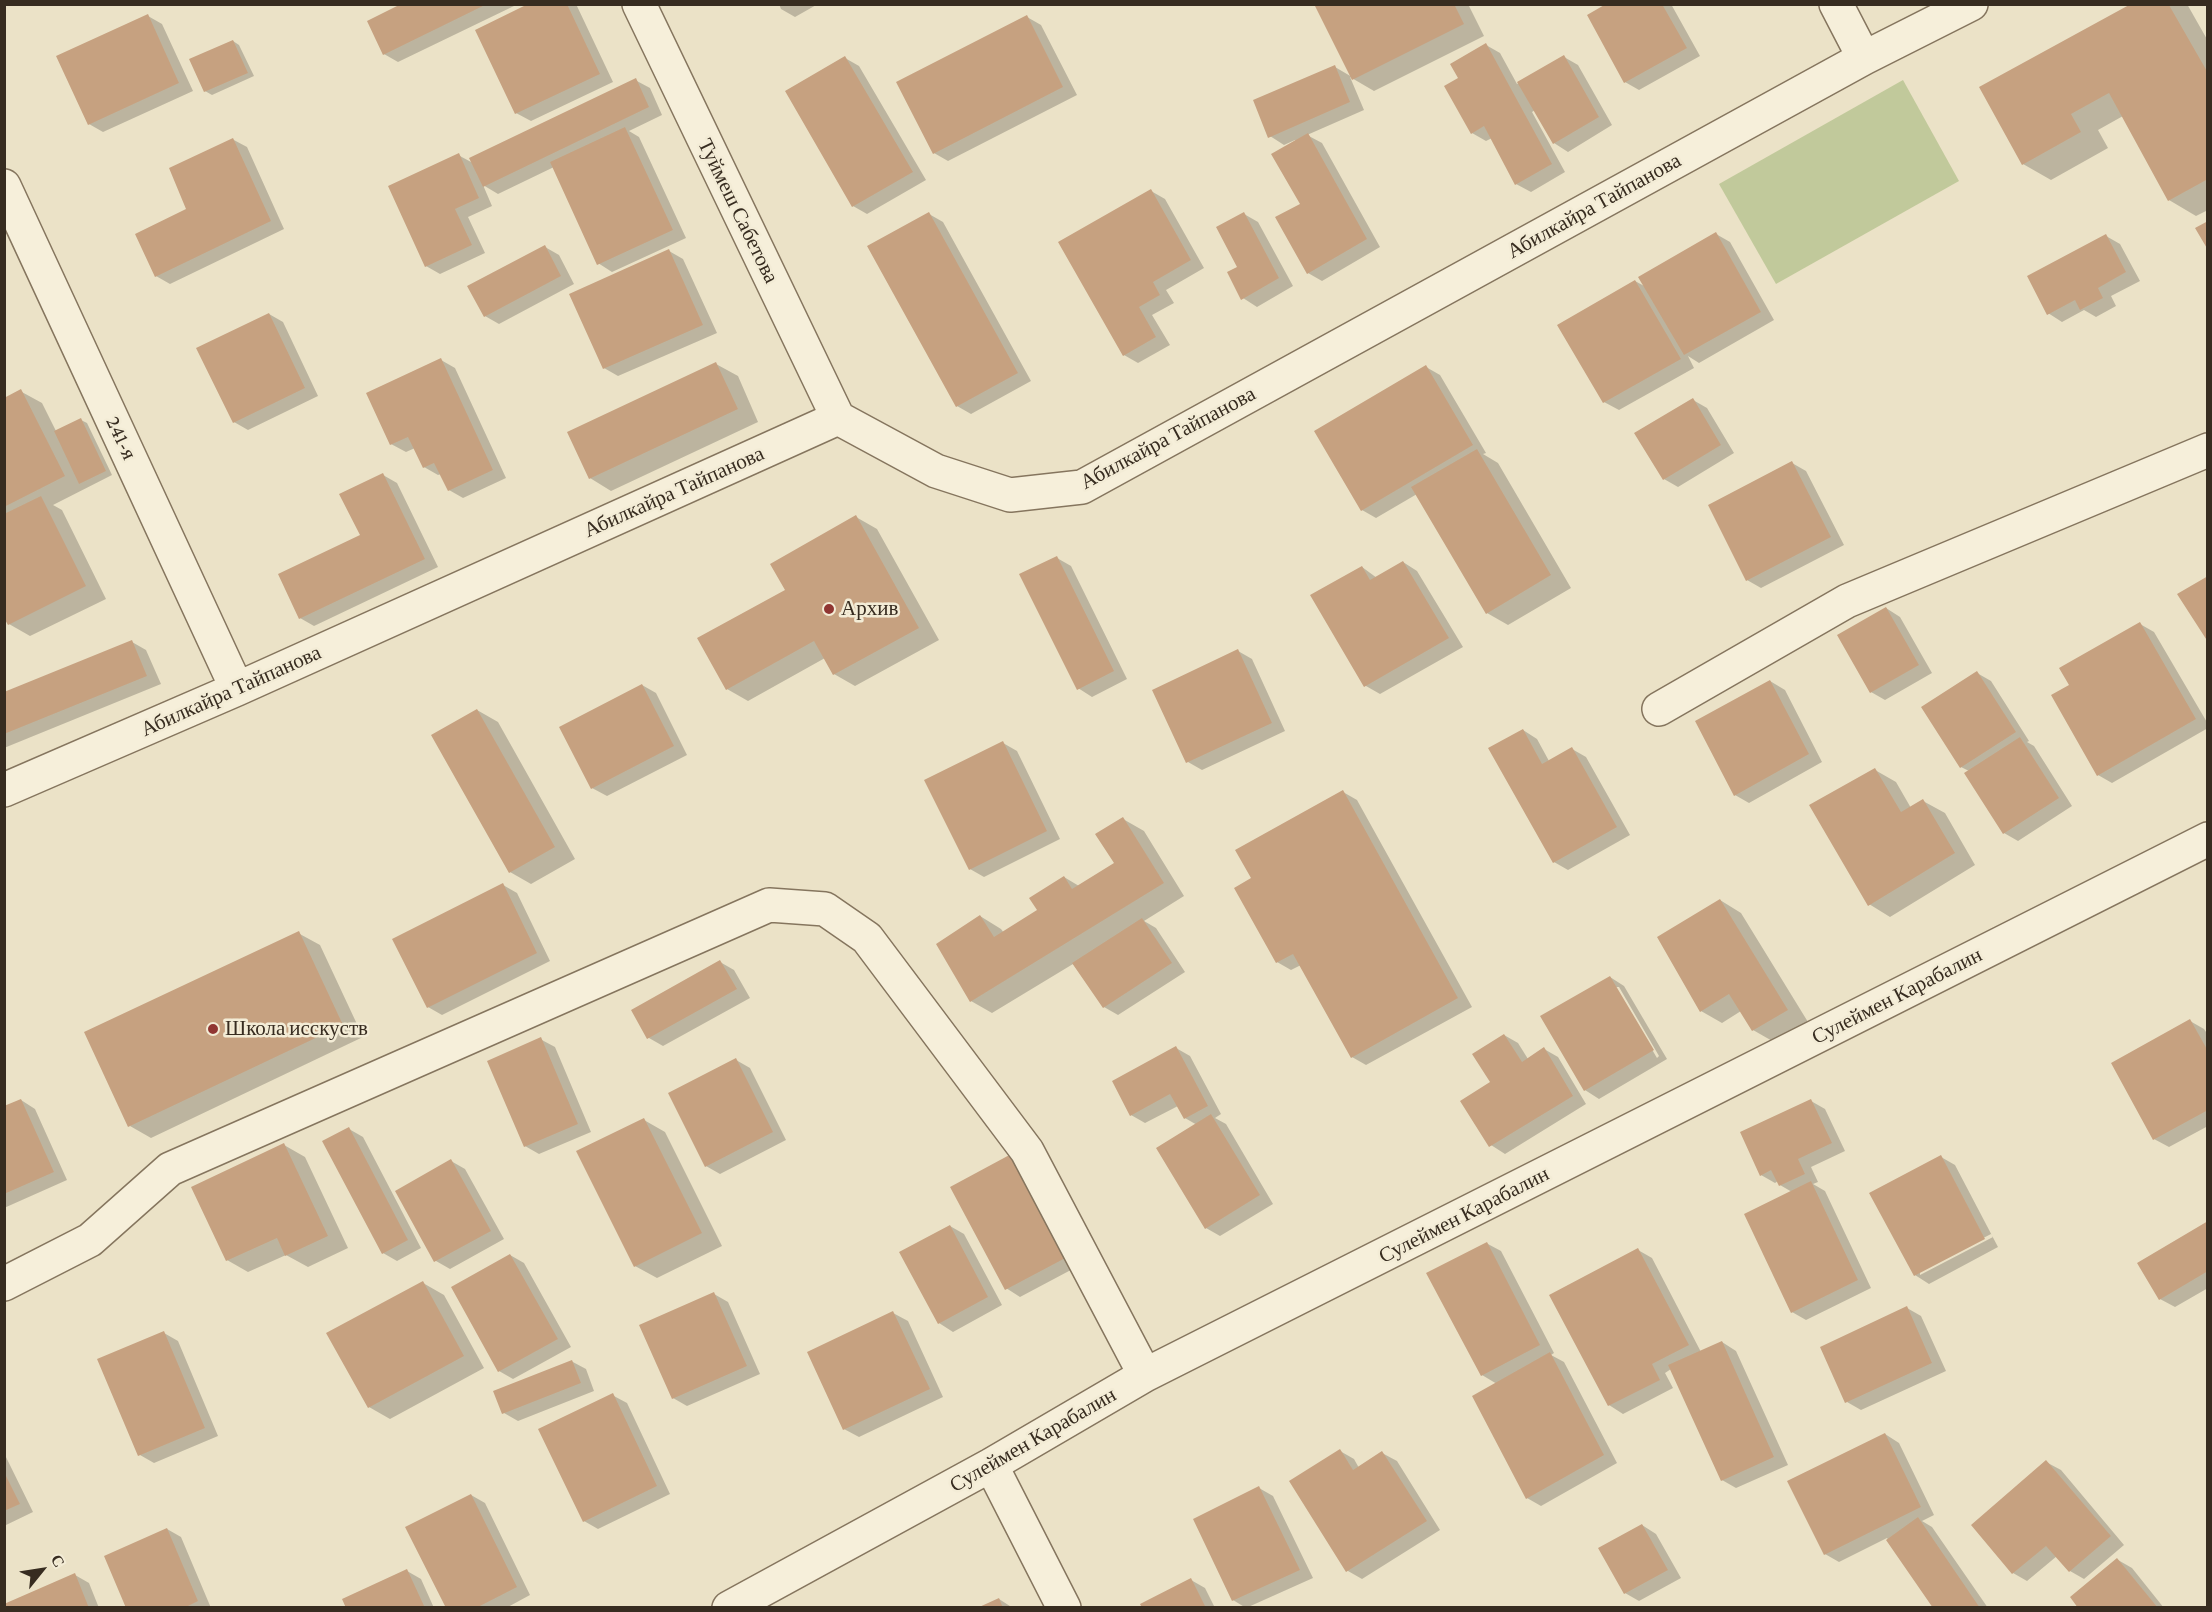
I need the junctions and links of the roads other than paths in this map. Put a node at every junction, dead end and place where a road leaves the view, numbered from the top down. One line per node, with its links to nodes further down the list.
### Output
1 (639, 4): 6 (street, Туймеш Сабетова)
2 (1836, 4): 4 (street)
3 (1971, 4): 4 (street, Абилкайра Тайпанова)
4 (1864, 58): 6 (street, Абилкайра Тайпанова)
5 (4, 186): 8 (street, 241-я)
6 (838, 418): 8 (street, Абилкайра Тайпанова)
7 (2208, 450): 9 (street)
8 (237, 689): 10 (street, Абилкайра Тайпанова)
9 (1659, 709)
10 (4, 790)
11 (2208, 839): 13 (street, Сулеймен Карабалин)
12 (4, 1284): 13 (street)
13 (1145, 1375): 14 (street, Сулеймен Карабалин)
14 (991, 1465): 15 (street, Сулеймен Карабалин); 16 (street)
15 (729, 1608)
16 (1064, 1608)

